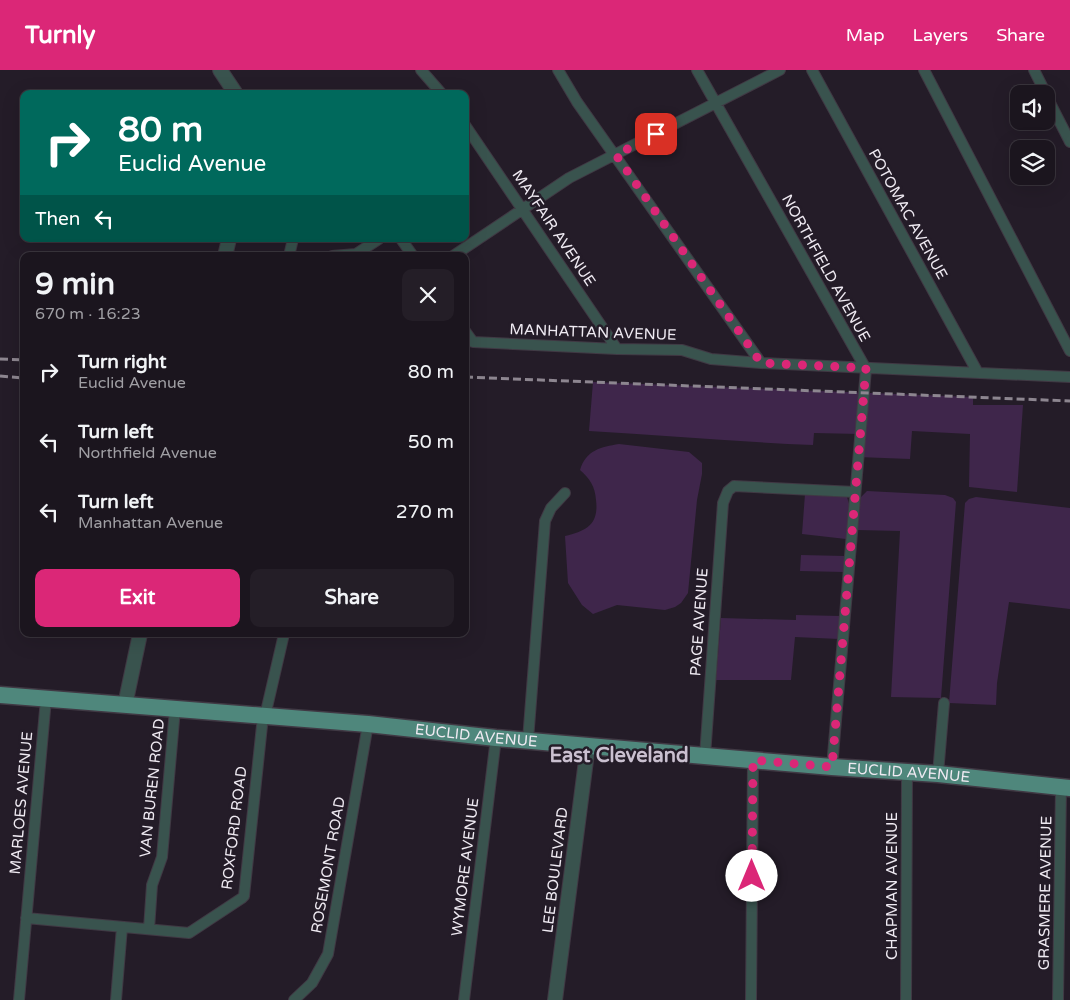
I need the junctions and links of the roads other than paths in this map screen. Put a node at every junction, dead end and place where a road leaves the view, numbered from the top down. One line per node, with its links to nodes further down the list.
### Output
1 (220, 70): 10 (street)
2 (421, 70): 11 (street)
3 (558, 70): 16 (street)
4 (697, 70): 12 (street, NORTHFIELD AVENUE)
5 (780, 70): 12 (street)
6 (812, 70): 26 (street, POTOMAC AVENUE)
7 (924, 70): 23 (street)
8 (1034, 70): 9 (street)
9 (1042, 85)
10 (233, 90)
11 (438, 90)
12 (716, 102): 16 (street); 25 (street, NORTHFIELD AVENUE)
13 (1055, 112): 15 (street)
14 (469, 131): 17 (street, MAYFAIR AVENUE)
15 (1070, 142)
16 (616, 155): 17 (street); 24 (street)
17 (523, 209): 20 (street); 22 (street, MAYFAIR AVENUE)
18 (374, 242): 19 (street)
19 (359, 252)
20 (459, 252)
21 (469, 336): 22 (street, MANHATTAN AVENUE)
22 (617, 349): 24 (street, MANHATTAN AVENUE)
23 (1070, 350)
24 (761, 363): 25 (street, MANHATTAN AVENUE)
25 (866, 368): 26 (street, MANHATTAN AVENUE); 28 (street)
26 (978, 373): 27 (street, MANHATTAN AVENUE)
27 (1070, 377)
28 (855, 492): 42 (street, PAGE AVENUE); 44 (street)
29 (565, 493): 40 (street)
30 (139, 637): 35 (street)
31 (283, 637): 37 (street)
32 (0, 696): 33 (main road, EUCLID AVENUE)
33 (46, 699): 35 (main road, EUCLID AVENUE); 48 (street, MARLOES AVENUE)
34 (944, 703): 46 (street)
35 (124, 705): 36 (main road, EUCLID AVENUE)
36 (175, 709): 37 (main road, EUCLID AVENUE); 50 (street, VAN BUREN ROAD)
37 (264, 716): 38 (main road, EUCLID AVENUE); 50 (street, ROXFORD ROAD)
38 (368, 724): 39 (main road, EUCLID AVENUE); 53 (street, ROSEMONT ROAD)
39 (496, 738): 40 (main road, EUCLID AVENUE); 54 (street, WYMORE AVENUE)
40 (528, 740): 41 (main road, EUCLID AVENUE)
41 (588, 745): 42 (main road, EUCLID AVENUE); 55 (street, LEE BOULEVARD)
42 (705, 756): 43 (main road, EUCLID AVENUE)
43 (753, 760): 44 (main road, EUCLID AVENUE); 56 (street)
44 (832, 767): 45 (main road, EUCLID AVENUE)
45 (907, 772): 46 (main road, EUCLID AVENUE); 57 (street, CHAPMAN AVENUE)
46 (938, 774): 47 (main road, EUCLID AVENUE)
47 (1065, 788): 58 (street, GRASMERE AVENUE)
48 (26, 918): 49 (street, ROXFORD ROAD); 51 (street, MARLOES AVENUE)
49 (122, 927): 50 (street, ROXFORD ROAD); 52 (street)
50 (149, 929)
51 (19, 1000)
52 (116, 1000)
53 (294, 1000)
54 (464, 1000)
55 (555, 1000)
56 (751, 1000)
57 (906, 1000)
58 (1058, 1000)

